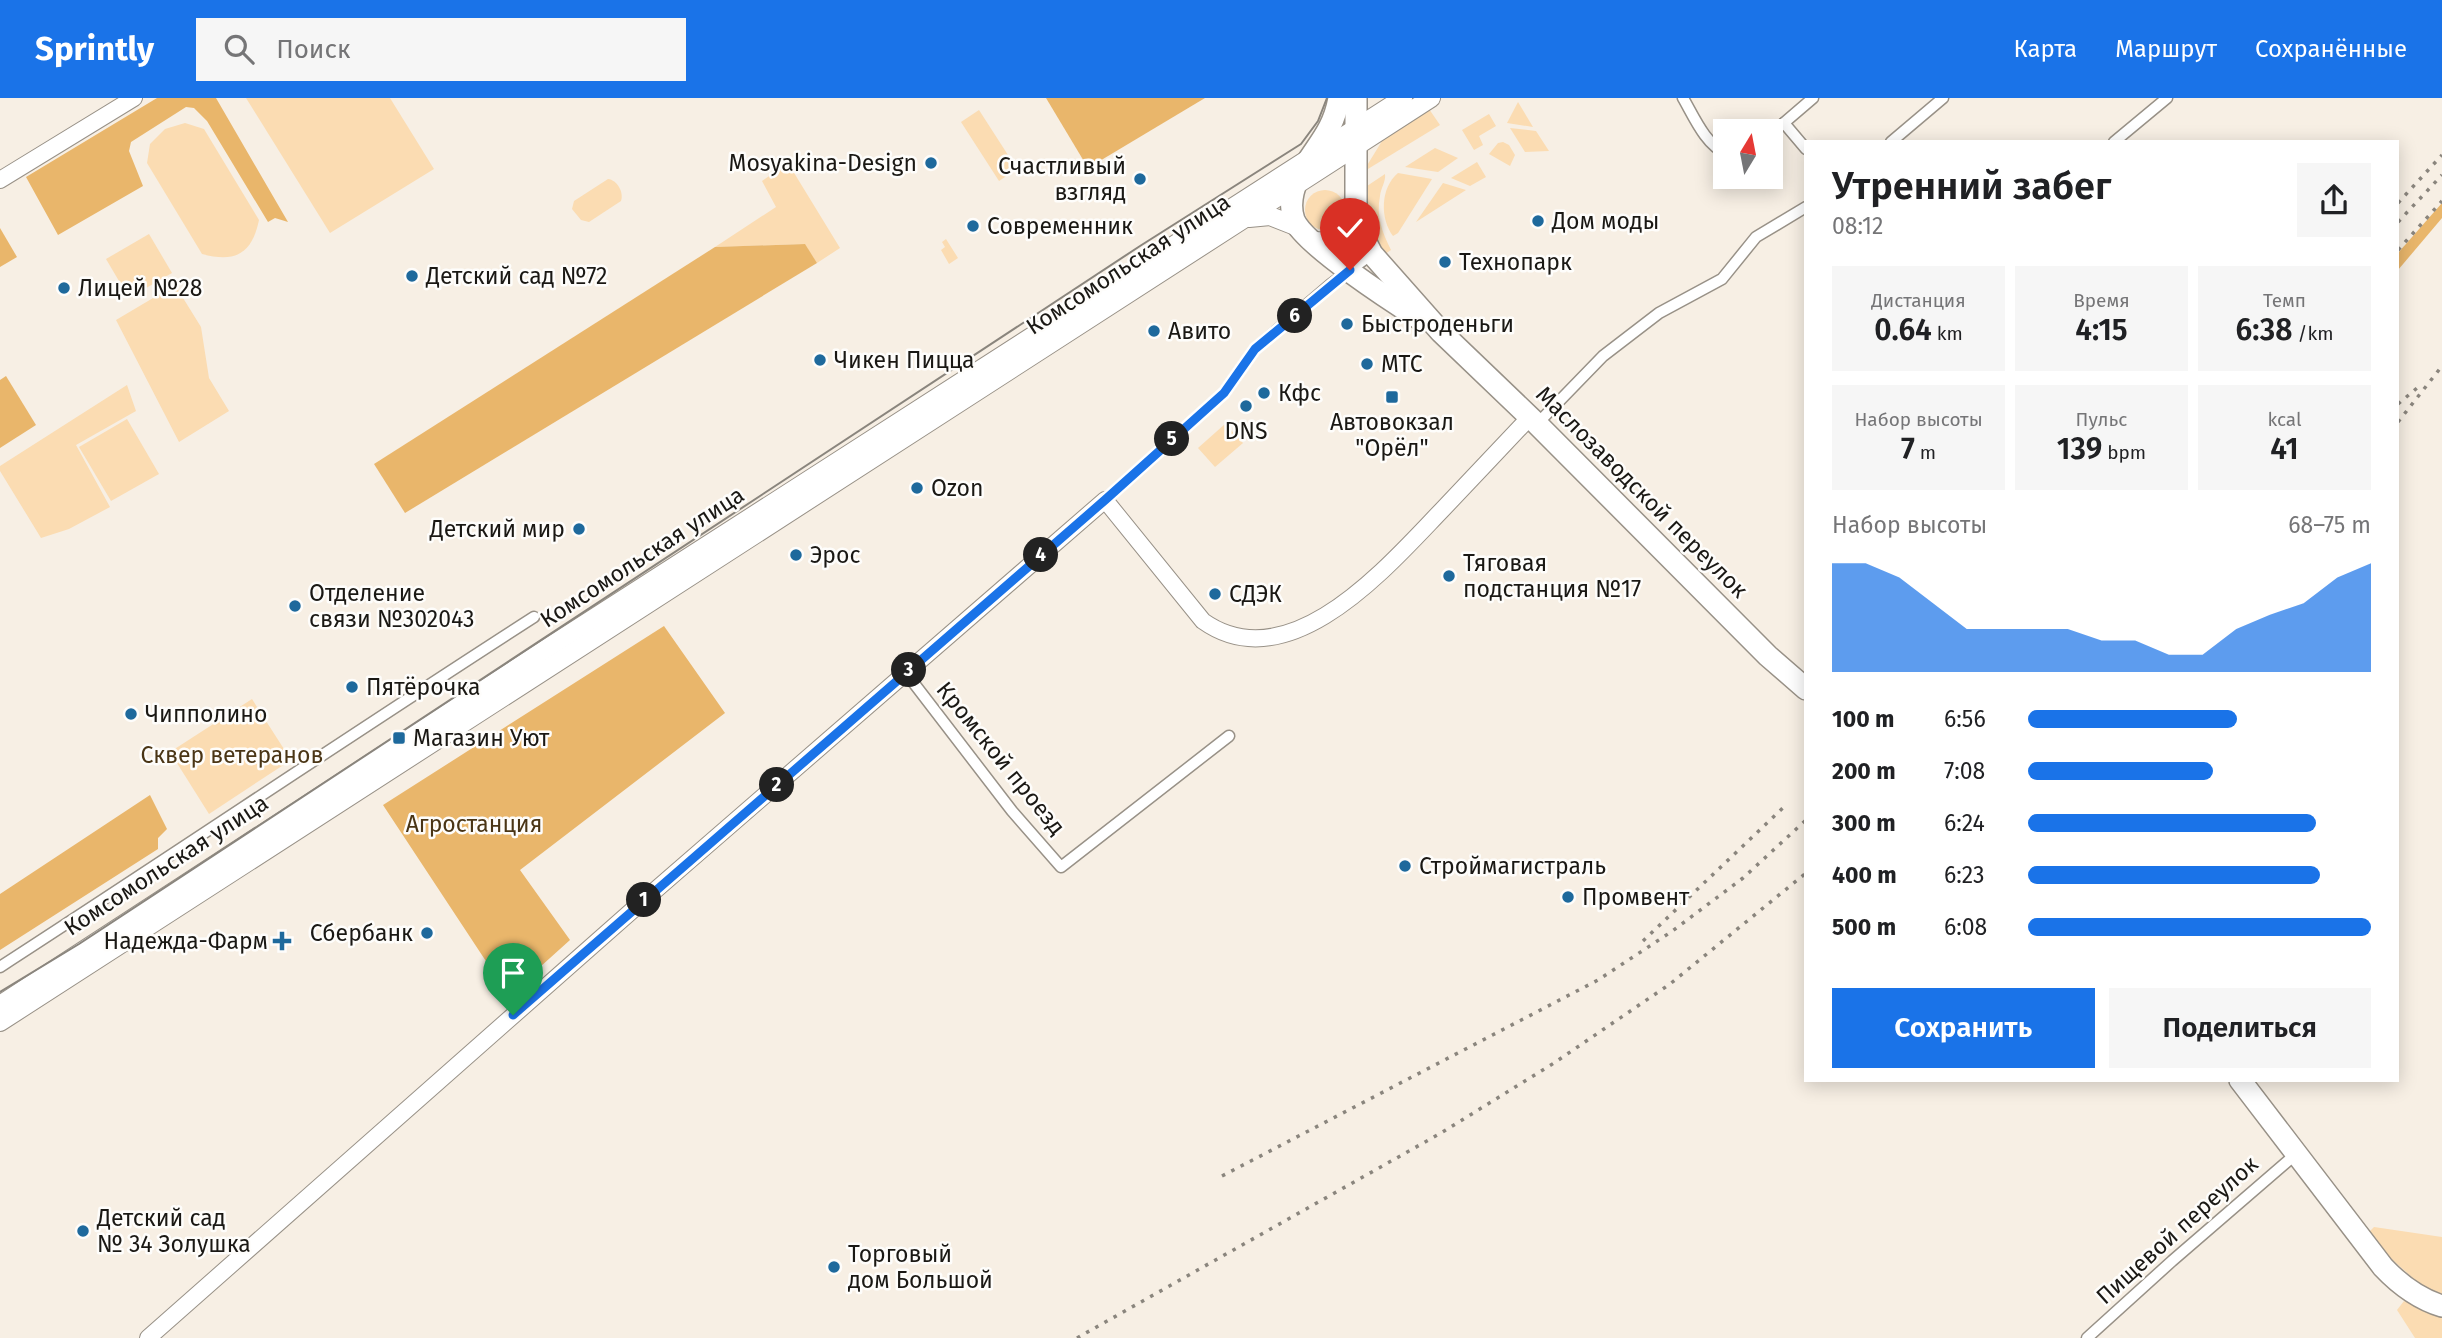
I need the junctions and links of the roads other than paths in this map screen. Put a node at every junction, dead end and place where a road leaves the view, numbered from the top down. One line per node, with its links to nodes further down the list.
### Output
1 (134, 98): 17 (street)
2 (1339, 98): 16 (highway)
3 (1356, 98): 11 (highway)
4 (1403, 98): 11 (main road, Комсомольская улица)
5 (1431, 98): 11 (main road, Комсомольская улица)
6 (1683, 98): 14 (street)
7 (1813, 98): 10 (street)
8 (1944, 98): 12 (street)
9 (2167, 98): 13 (street)
10 (1784, 123): 15 (street)
11 (1356, 137): 16 (main road, Комсомольская улица); 19 (highway)
12 (1893, 140)
13 (2115, 140)
14 (1713, 144)
15 (1804, 147)
16 (1322, 160): 18 (highway, Комсомольская улица); 19 (main road); 33 (main road, Комсомольская улица)
17 (0, 180)
18 (1295, 186): 21 (main road, Комсомольская улица); 22 (highway)
19 (1355, 206): 22 (main road); 23 (highway, Маслозаводской переулок)
20 (1804, 208): 26 (street)
21 (1245, 219): 22 (main road); 34 (main road, Комсомольская улица)
22 (1304, 234): 24 (highway, Маслозаводской переулок)
23 (1372, 254): 24 (street); 25 (highway, Маслозаводской переулок)
24 (1350, 270): 25 (highway, Маслозаводской переулок); 27 (street)
25 (1441, 332): 26 (highway, Маслозаводской переулок)
26 (1534, 420): 27 (street); 30 (highway, Маслозаводской переулок)
27 (1105, 500): 29 (street)
28 (534, 617): 32 (street)
29 (906, 673): 31 (street, Кромской проезд); 38 (street)
30 (1804, 687)
31 (1229, 736)
32 (0, 967)
33 (0, 1005)
34 (0, 1021)
35 (2242, 1082): 36 (highway)
36 (2296, 1154): 37 (highway); 39 (street, Пищевой переулок)
37 (2442, 1306)
38 (148, 1338)
39 (2087, 1338)

